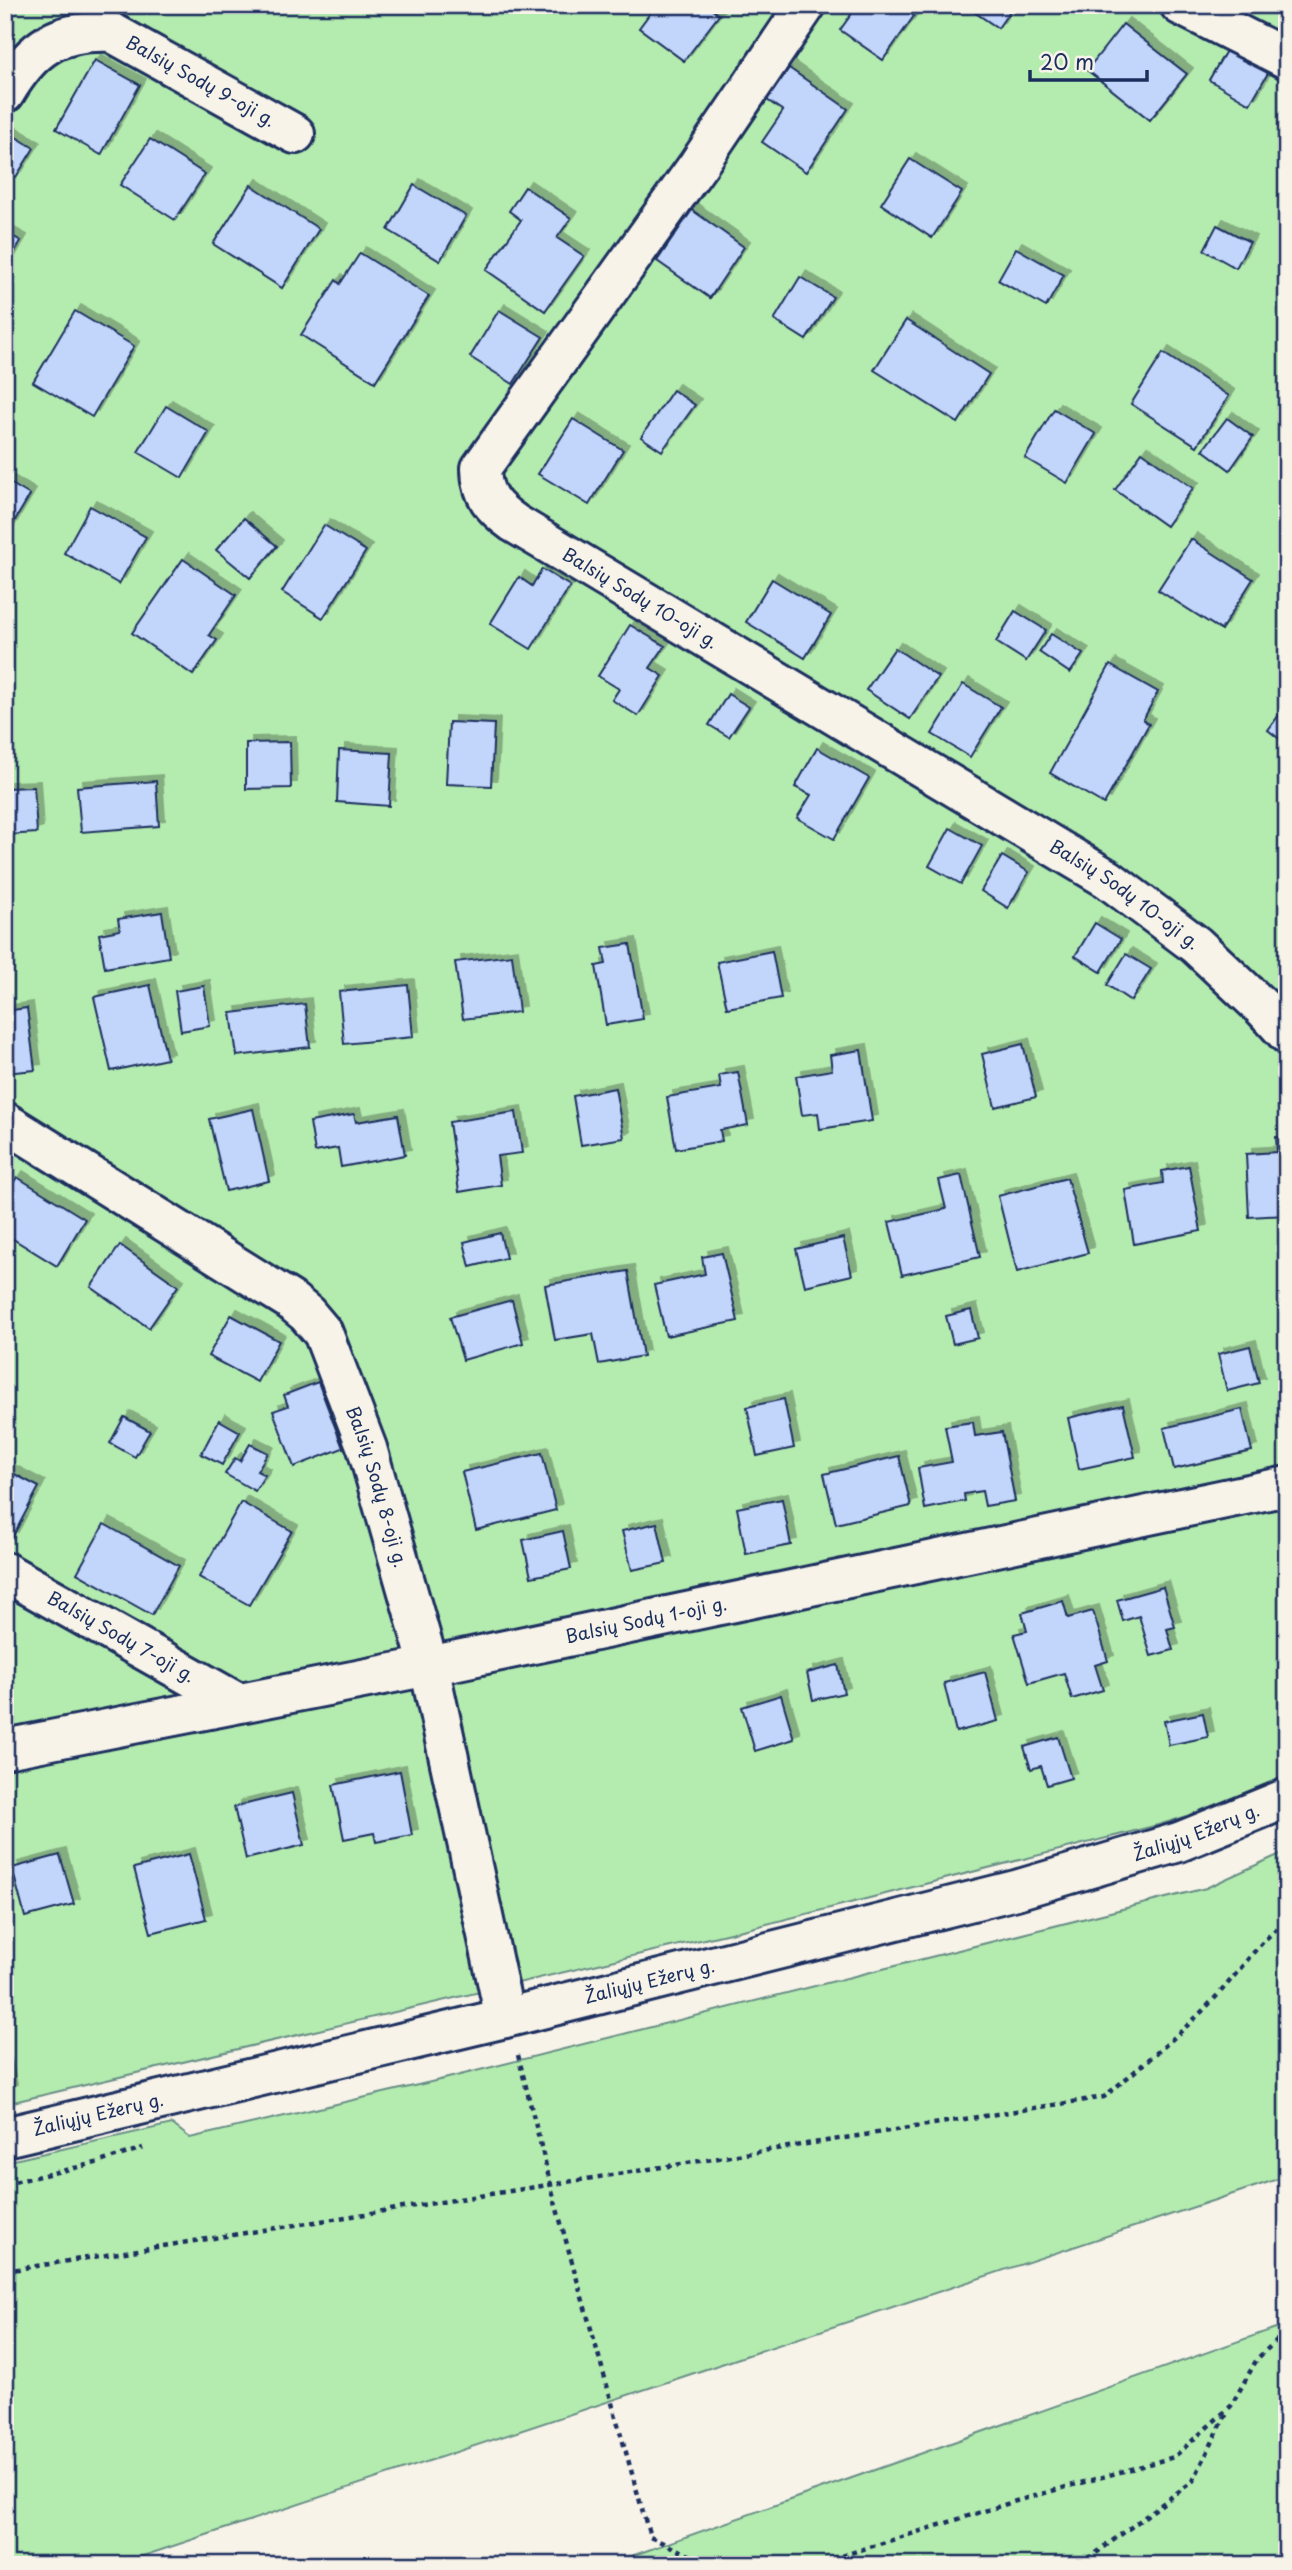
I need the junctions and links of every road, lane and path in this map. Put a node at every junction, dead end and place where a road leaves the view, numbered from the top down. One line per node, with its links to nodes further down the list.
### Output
1 (806, 5): 6 (street, Balsių Sodų 10-oji g.)
2 (1180, 5): 3 (street)
3 (1287, 60)
4 (5, 93): 5 (street, Balsių Sodų 9-oji g.)
5 (295, 134)
6 (1287, 1034)
7 (5, 1122): 10 (street, Balsių Sodų 8-oji g.)
8 (1287, 1486): 10 (street, Balsių Sodų 1-oji g.)
9 (5, 1572): 11 (street, Balsių Sodų 7-oji g.)
10 (429, 1666): 11 (street, Balsių Sodų 1-oji g.); 15 (street, Balsių Sodų 8-oji g.)
11 (238, 1703): 12 (street, Balsių Sodų 1-oji g.)
12 (5, 1749)
13 (1287, 1798): 15 (street, Žaliųjų Ežerų g.)
14 (1287, 1920): 17 (path)
15 (511, 2035): 16 (street, Žaliųjų Ežerų g.); 17 (path)
16 (5, 2137)
17 (551, 2185): 18 (path); 21 (path)
18 (5, 2271)
19 (1287, 2330): 20 (path)
20 (1231, 2406): 22 (path); 23 (path)
21 (711, 2565)
22 (813, 2565)
23 (1080, 2565)

